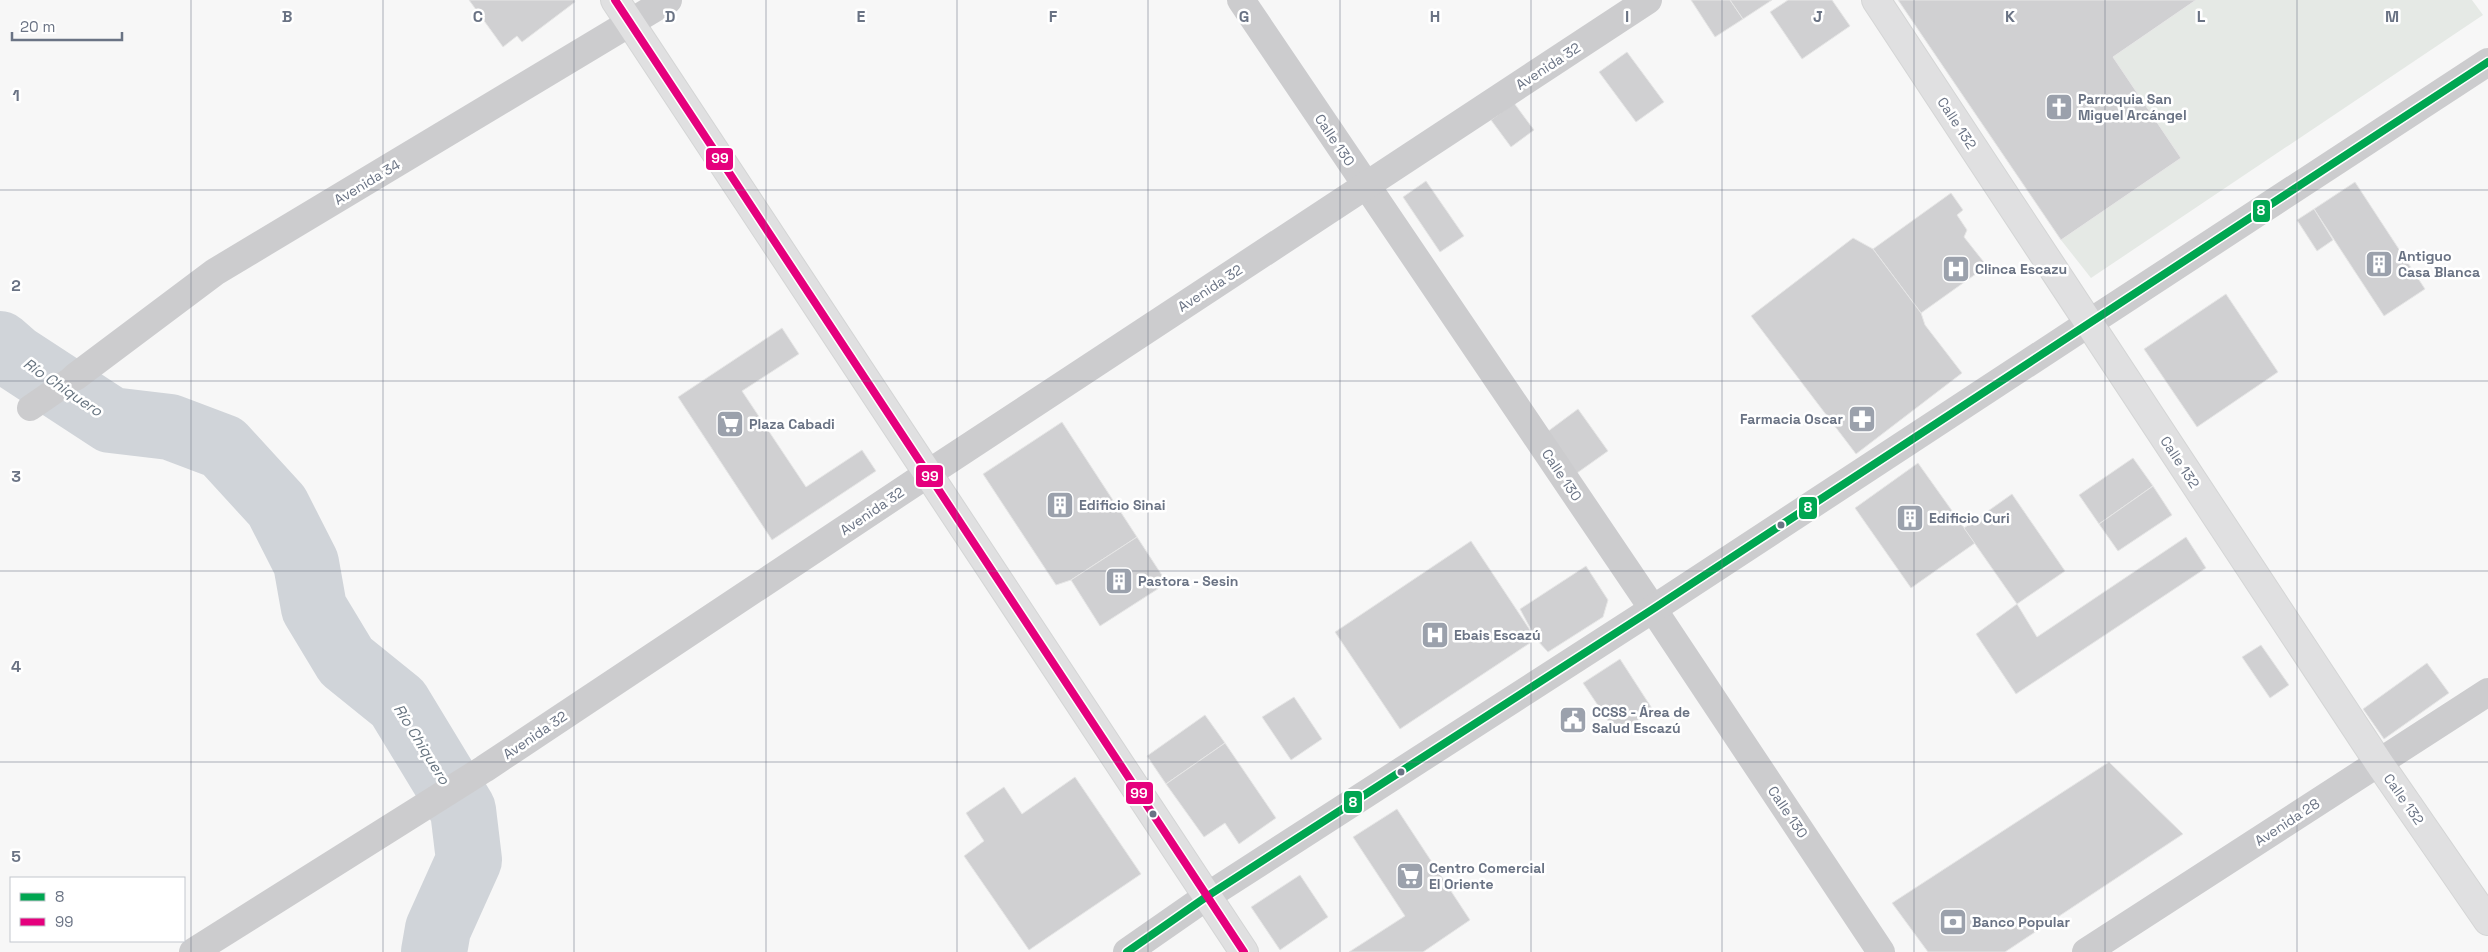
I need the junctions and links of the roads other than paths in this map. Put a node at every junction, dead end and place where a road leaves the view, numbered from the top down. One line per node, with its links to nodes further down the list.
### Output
1 (615, 0): 6 (main road)
2 (668, 0): 6 (street, Avenida 34)
3 (1241, 0): 8 (street, Calle 130)
4 (1648, 0): 8 (street, Avenida 32)
5 (1876, 0): 9 (main road, Calle 132)
6 (632, 23): 10 (street, Avenida 34); 12 (main road)
7 (2488, 62): 9 (street)
8 (1366, 186): 12 (street, Avenida 32); 13 (street, Calle 130)
9 (2089, 323): 13 (street); 15 (main road, Calle 132)
10 (75, 378): 11 (street)
11 (30, 408)
12 (929, 473): 16 (main road); 18 (street, Avenida 32)
13 (1654, 609): 16 (street); 21 (street, Calle 130)
14 (2488, 692): 15 (street, Avenida 28)
15 (2379, 763): 17 (main road, Calle 132); 22 (street, Avenida 28)
16 (1206, 897): 19 (street); 20 (main road)
17 (2488, 921)
18 (193, 952)
19 (1127, 952)
20 (1244, 952)
21 (1881, 952)
22 (2086, 952)

